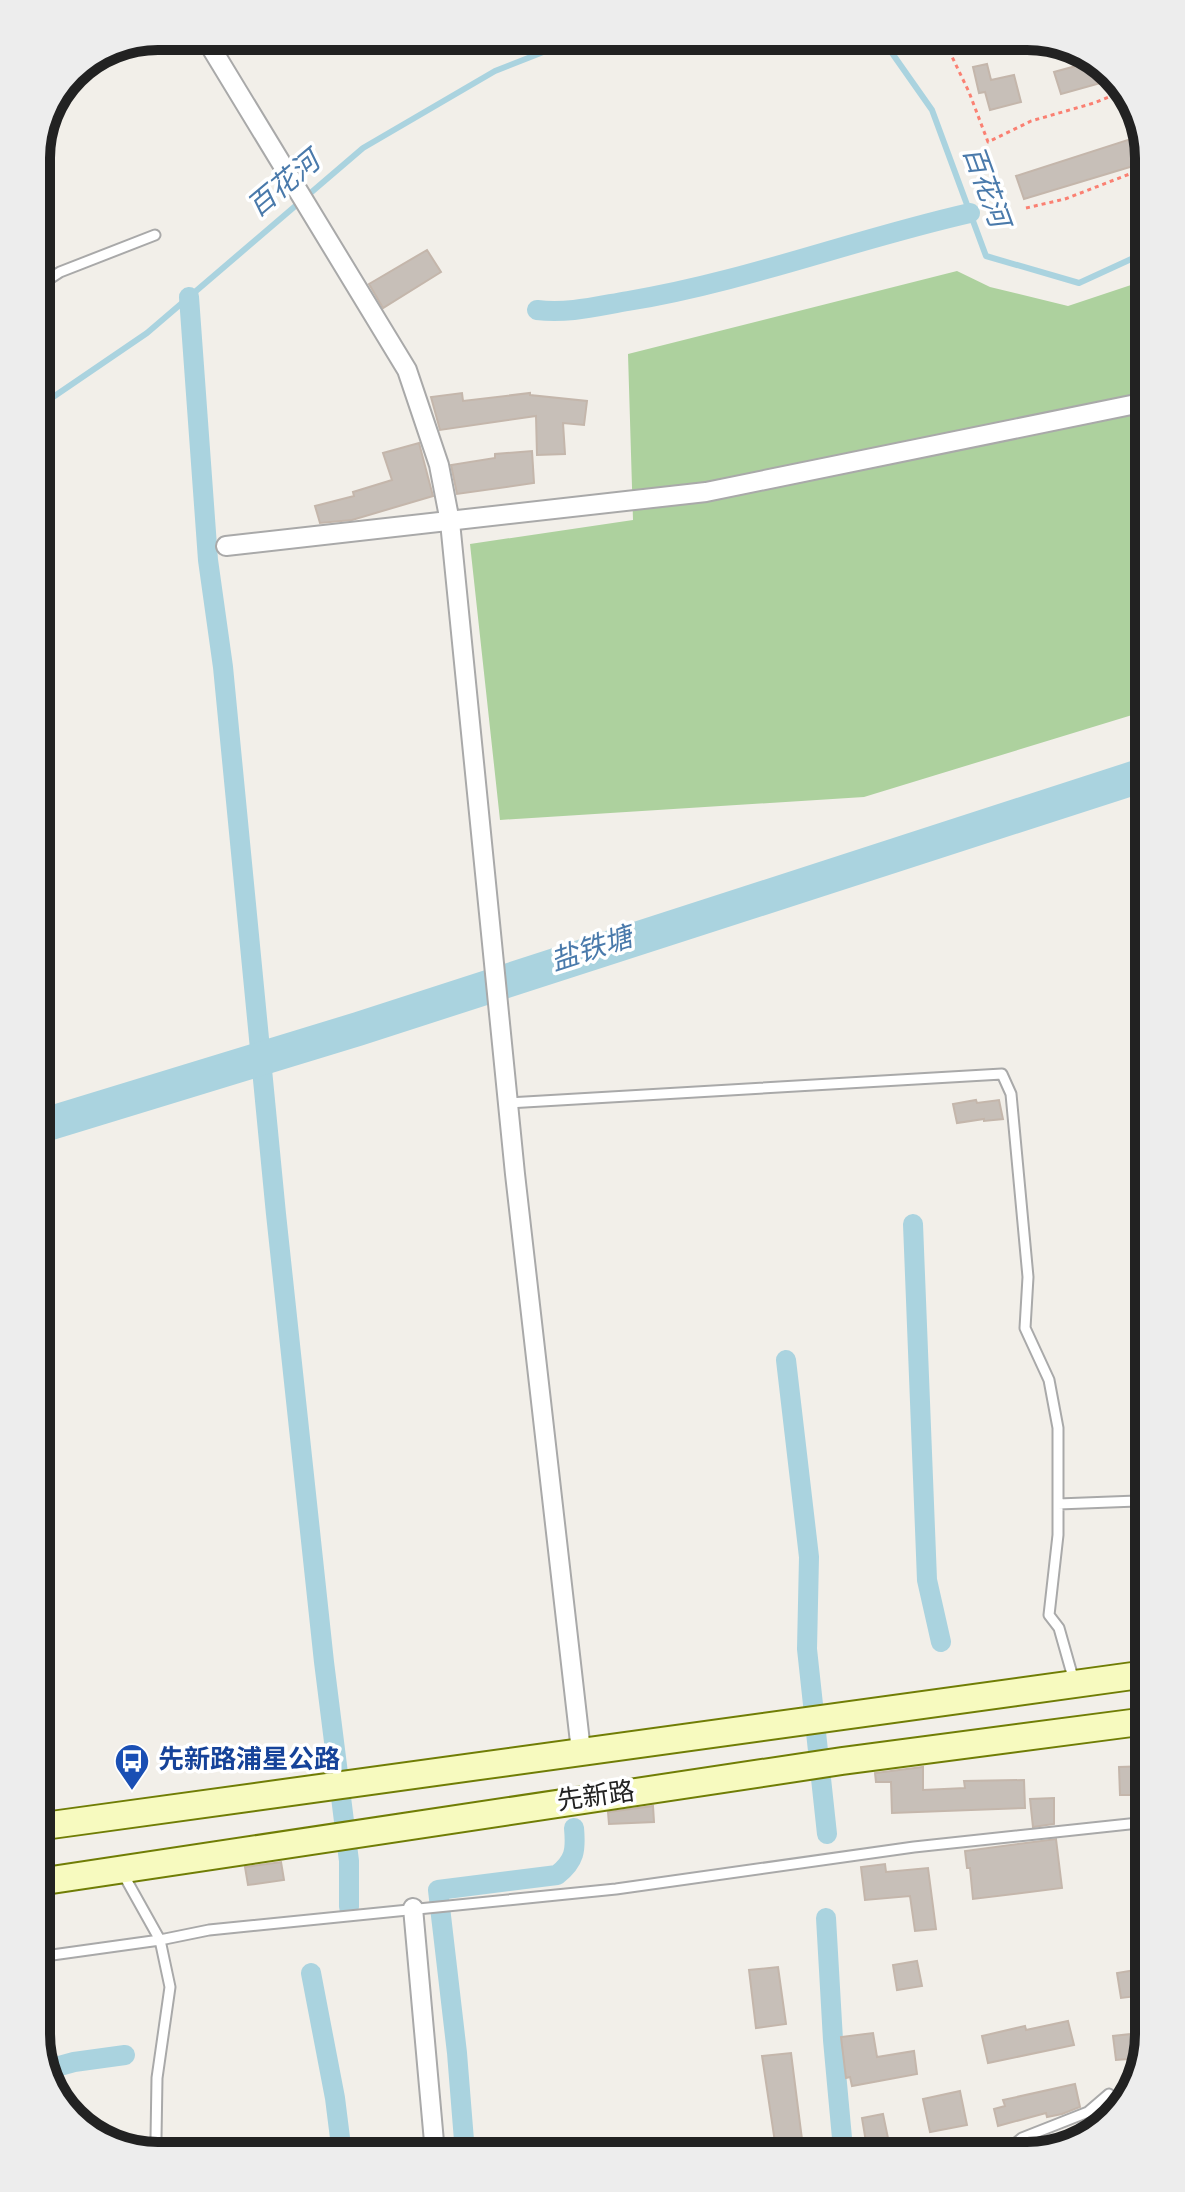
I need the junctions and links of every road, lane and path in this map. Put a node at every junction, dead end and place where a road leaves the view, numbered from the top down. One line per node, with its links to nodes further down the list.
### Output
1 (212, 50): 9 (street)
2 (949, 50): 3 (path)
3 (1114, 94)
4 (1135, 172): 5 (path)
5 (1026, 208)
6 (155, 235): 7 (lane)
7 (50, 279)
8 (1135, 404): 9 (street)
9 (450, 522): 10 (street); 11 (street)
10 (226, 546)
11 (508, 1103): 13 (lane); 17 (street)
12 (1135, 1501): 13 (lane)
13 (1058, 1504): 15 (lane)
14 (1135, 1676): 15 (main road, 先新路)
15 (1075, 1684): 17 (main road, 先新路)
16 (1135, 1723): 20 (main road, 先新路)
17 (581, 1751): 19 (main road, 先新路)
18 (1135, 1823): 22 (lane)
19 (50, 1825)
20 (121, 1869): 21 (main road, 先新路); 23 (lane)
21 (50, 1880)
22 (413, 1908): 23 (lane); 27 (street)
23 (160, 1940): 24 (lane); 26 (lane)
24 (50, 1955)
25 (1109, 2094): 28 (lane)
26 (157, 2142)
27 (434, 2142)
28 (1017, 2142)

